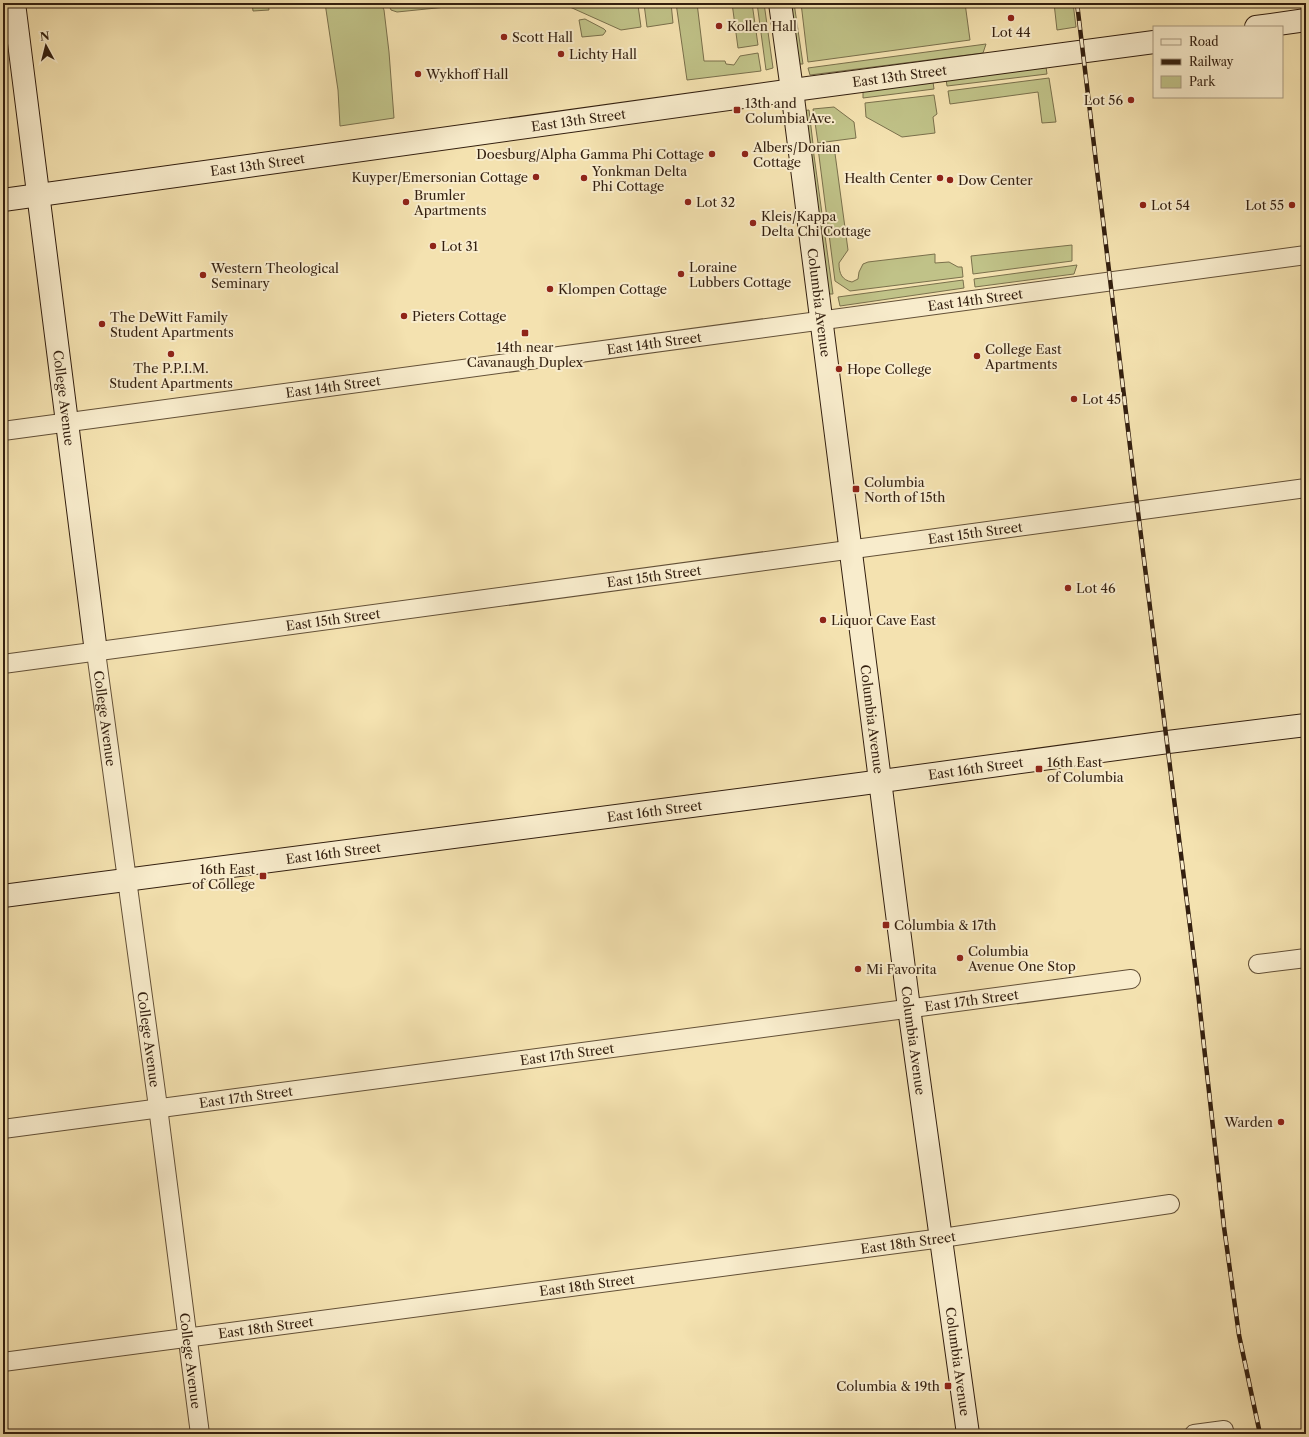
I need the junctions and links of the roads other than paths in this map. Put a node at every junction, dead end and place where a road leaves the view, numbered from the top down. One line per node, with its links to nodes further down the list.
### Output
1 (14, 3): 7 (street, College Avenue)
2 (780, 3): 6 (street, Columbia Avenue)
3 (1306, 20): 4 (street)
4 (1263, 26)
5 (1153, 42): 6 (street, East 13th Street)
6 (792, 90): 7 (street, East 13th Street); 10 (street, Columbia Avenue)
7 (38, 196): 8 (street, East 13th Street); 11 (street, College Avenue)
8 (3, 200)
9 (1306, 255): 10 (street, East 14th Street)
10 (821, 322): 11 (street, East 14th Street); 14 (street, Columbia Avenue)
11 (67, 423): 12 (street, East 14th Street); 15 (street, College Avenue)
12 (3, 431)
13 (1306, 488): 14 (street, East 15th Street)
14 (851, 548): 15 (street, East 15th Street); 18 (street, Columbia Avenue)
15 (96, 652): 16 (street, East 15th Street); 19 (street, College Avenue)
16 (3, 664)
17 (1306, 725): 18 (street, East 16th Street)
18 (881, 782): 19 (street, East 16th Street); 24 (street, Columbia Avenue)
19 (127, 879): 20 (street, East 16th Street); 25 (street, College Avenue)
20 (3, 896)
21 (1306, 958): 22 (street)
22 (1258, 964)
23 (1131, 978): 24 (street, East 17th Street)
24 (909, 1008): 25 (street, East 17th Street); 28 (street, Columbia Avenue)
25 (158, 1107): 26 (street, East 17th Street); 29 (street, College Avenue)
26 (3, 1129)
27 (1170, 1204): 28 (street, East 18th Street)
28 (942, 1238): 29 (street, East 18th Street); 33 (street, Columbia Avenue)
29 (188, 1337): 30 (street, East 18th Street); 32 (street, College Avenue)
30 (3, 1362)
31 (1224, 1430): 34 (street)
32 (200, 1434)
33 (968, 1434)
34 (1194, 1434)

